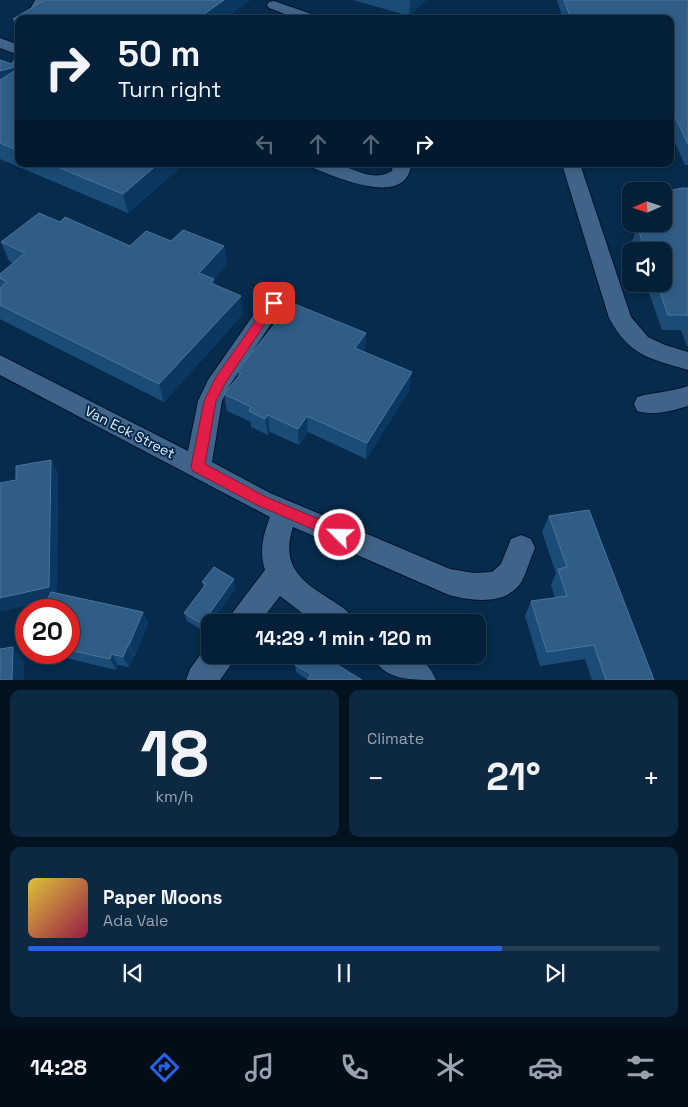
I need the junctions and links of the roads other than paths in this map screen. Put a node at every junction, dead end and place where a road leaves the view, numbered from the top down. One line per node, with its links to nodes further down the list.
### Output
1 (42, 0): 3 (lane)
2 (274, 5): 4 (lane)
3 (34, 15)
4 (301, 15)
5 (327, 167): 6 (lane)
6 (402, 167)
7 (572, 167): 9 (lane)
8 (274, 303): 13 (lane)
9 (688, 361)
10 (0, 364): 13 (lane, Van Eck Street)
11 (688, 396): 12 (lane)
12 (646, 404)
13 (198, 467): 14 (lane, Van Eck Street)
14 (285, 511): 15 (lane, Van Eck Street); 16 (lane)
15 (521, 548)
16 (280, 573): 17 (lane); 18 (lane)
17 (249, 614)
18 (327, 614)
19 (213, 664): 21 (lane)
20 (399, 664): 22 (lane)
21 (201, 680)
22 (421, 680)

